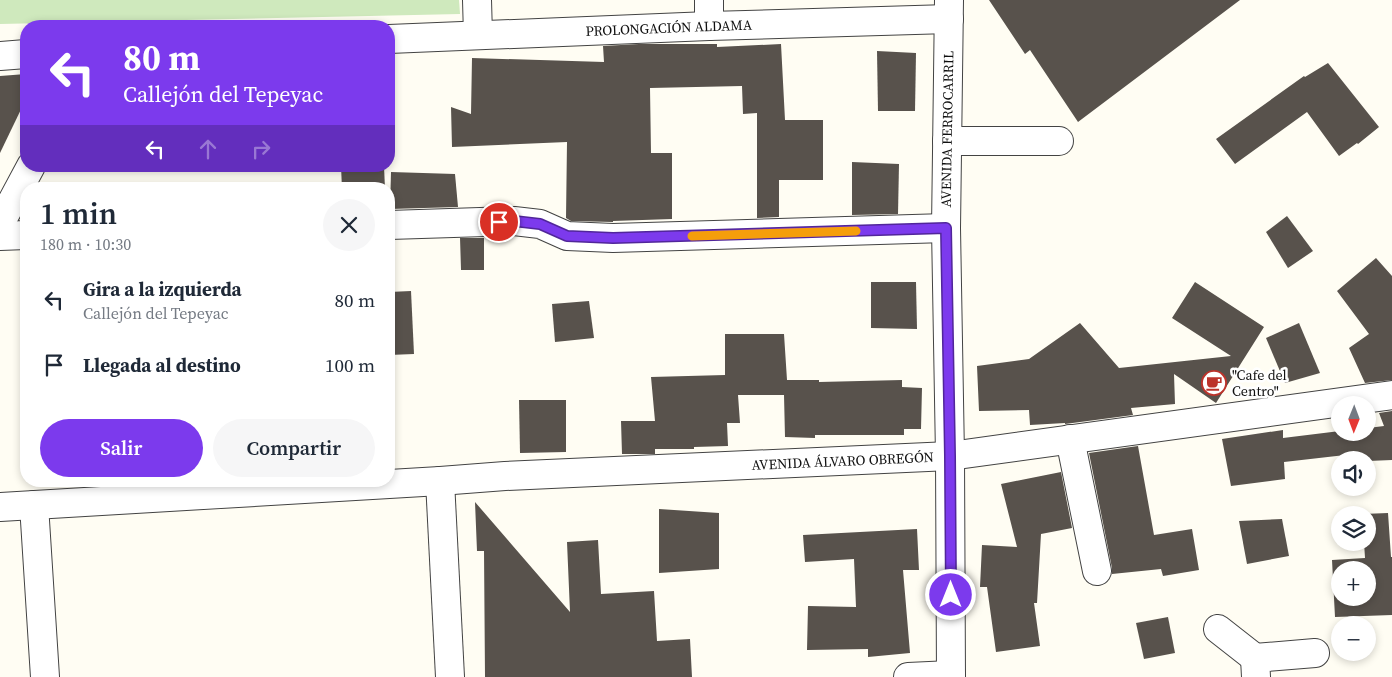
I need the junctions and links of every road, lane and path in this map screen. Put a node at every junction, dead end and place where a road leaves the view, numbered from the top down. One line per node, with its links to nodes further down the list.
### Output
1 (477, 0): 4 (street)
2 (949, 10): 3 (street, PROLONGACIÓN ALDAMA); 8 (street, AVENIDA FERROCARRIL)
3 (709, 13): 4 (street, PROLONGACIÓN ALDAMA)
4 (478, 35): 5 (street, PROLONGACIÓN ALDAMA)
5 (395, 39)
6 (20, 54): 7 (street)
7 (0, 56)
8 (947, 141): 9 (street); 13 (street, AVENIDA FERROCARRIL)
9 (1059, 141)
10 (20, 187): 11 (street)
11 (0, 224)
12 (395, 225): 13 (street)
13 (946, 228): 18 (street, AVENIDA FERROCARRIL)
14 (20, 235): 15 (street)
15 (0, 236)
16 (1392, 395): 17 (street, AVENIDA ÁLVARO OBREGÓN)
17 (1070, 439): 18 (street, AVENIDA ÁLVARO OBREGÓN); 24 (street)
18 (950, 456): 19 (street, AVENIDA ÁLVARO OBREGÓN); 28 (street, AVENIDA FERROCARRIL)
19 (440, 481): 20 (street, AVENIDA ÁLVARO OBREGÓN); 30 (street)
20 (395, 484)
21 (338, 487): 22 (street, AVENIDA ÁLVARO OBREGÓN)
22 (34, 505): 23 (street, AVENIDA ÁLVARO OBREGÓN); 29 (street)
23 (0, 507)
24 (1097, 571)
25 (1218, 629): 27 (street)
26 (1315, 653): 27 (street)
27 (1255, 668)
28 (951, 676): 31 (street)
29 (45, 677)
30 (450, 677)
31 (908, 677)

